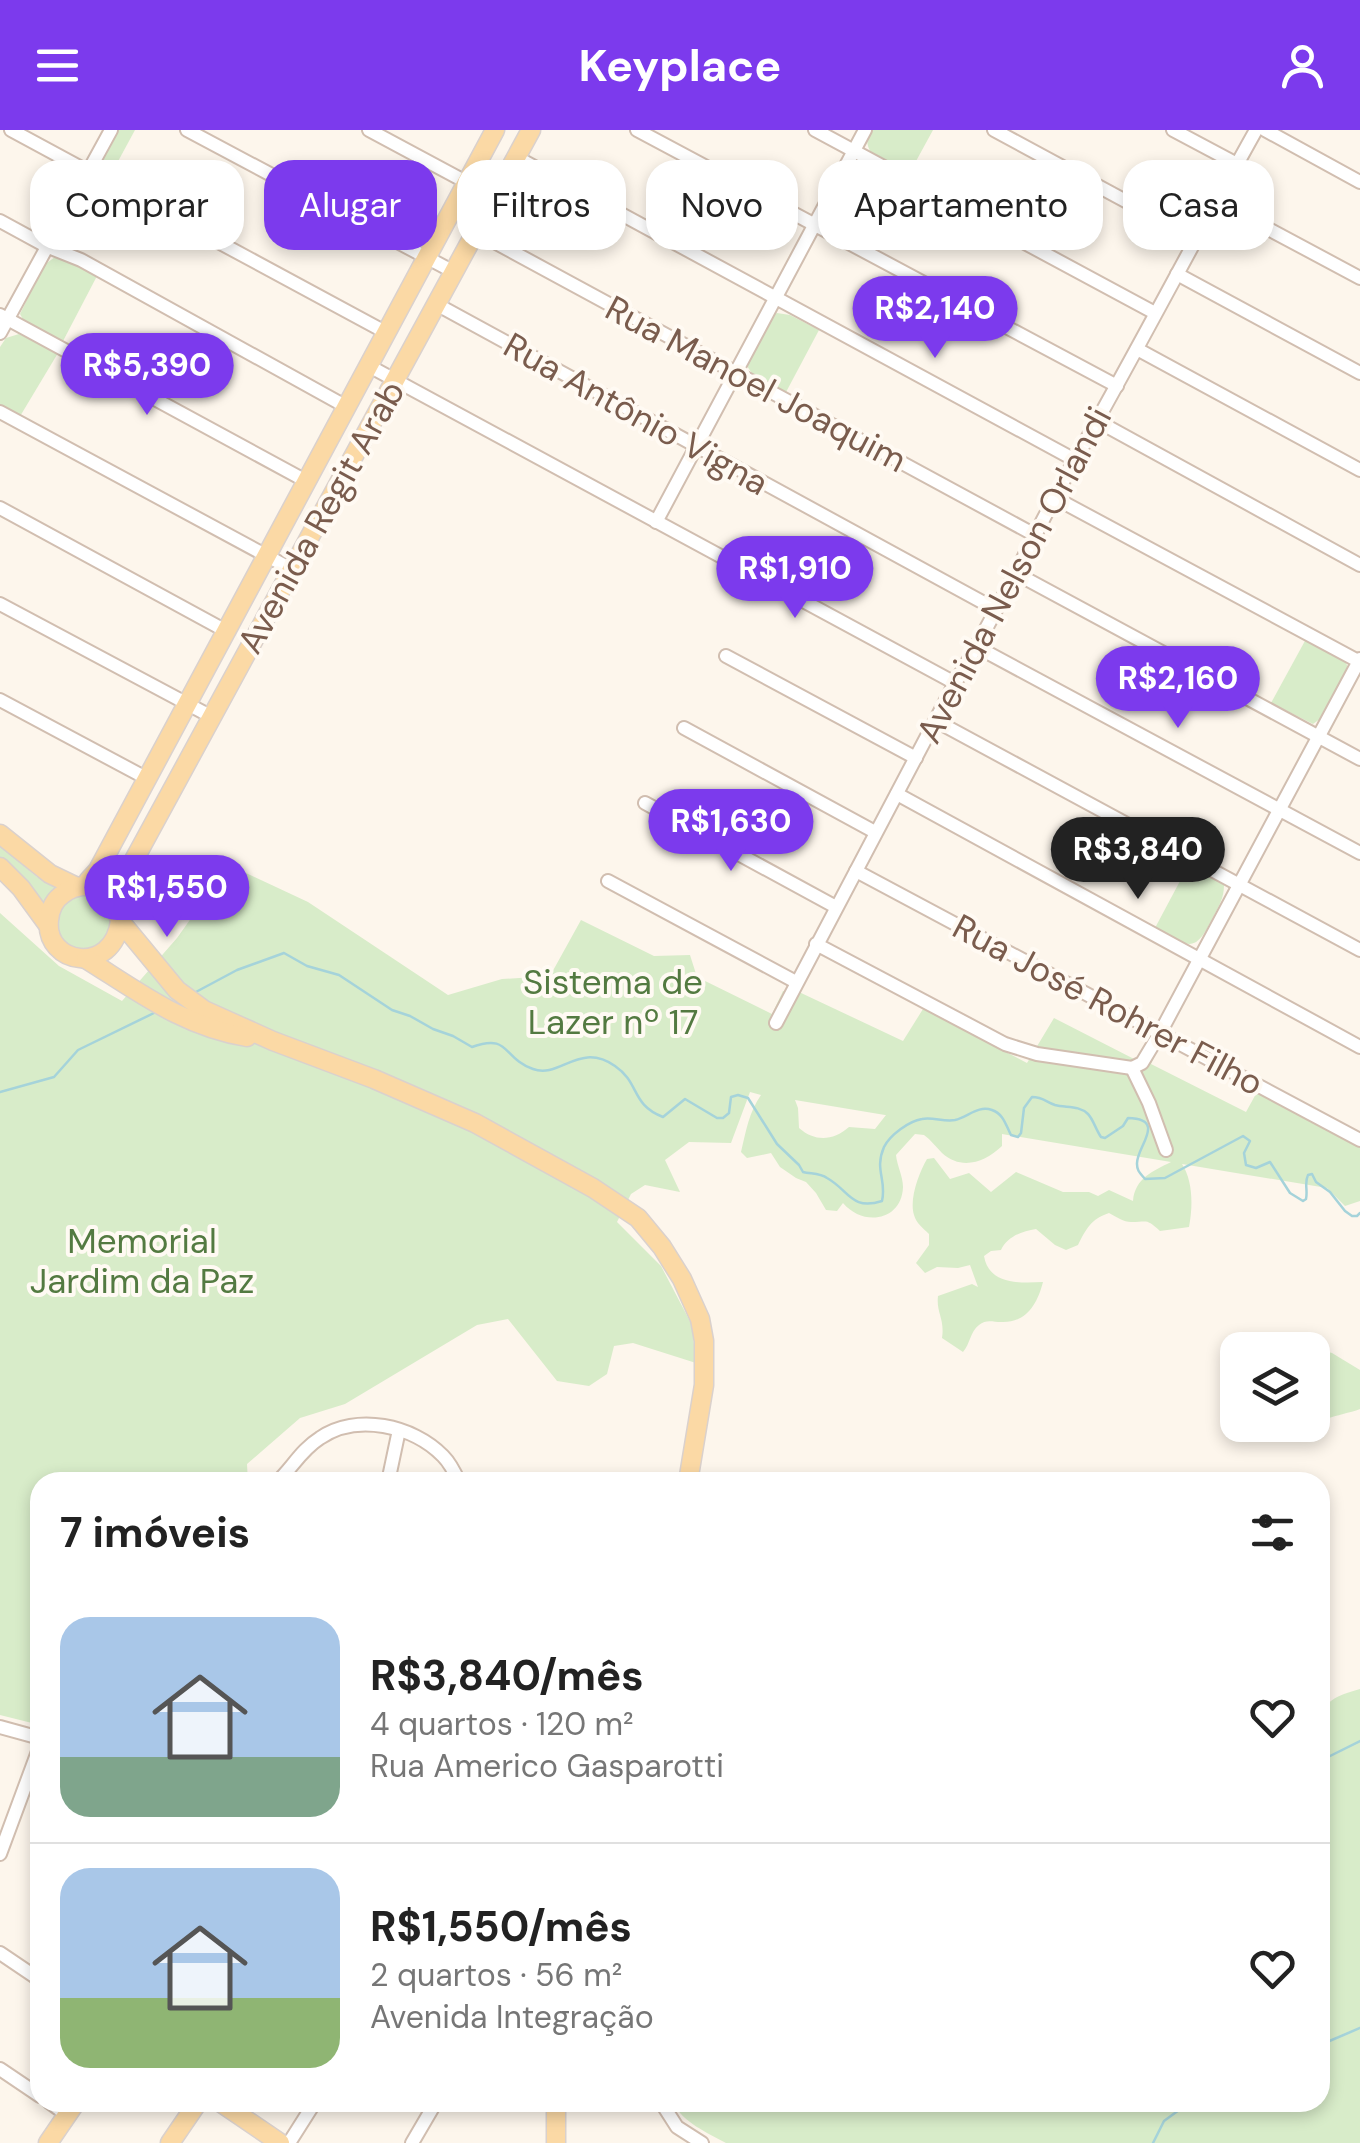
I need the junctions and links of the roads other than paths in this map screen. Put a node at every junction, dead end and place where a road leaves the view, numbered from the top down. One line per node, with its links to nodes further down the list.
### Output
1 (10, 130): 16 (street)
2 (110, 130): 17 (street)
3 (187, 130): 36 (street)
4 (369, 130): 22 (street)
5 (496, 130): 18 (main road, Avenida Regit Arab)
6 (532, 130): 15 (main road, Avenida Regit Arab)
7 (637, 130): 27 (street)
8 (815, 130): 14 (street)
9 (864, 130): 14 (street)
10 (994, 130): 24 (street)
11 (1173, 130): 20 (street)
12 (1256, 130): 21 (street, Avenida Nelson Orlandi)
13 (1265, 130): 23 (street)
14 (853, 151): 27 (street); 42 (street)
15 (516, 157): 19 (main road, Avenida Regit Arab); 40 (street)
16 (66, 160)
17 (94, 160)
18 (480, 160)
19 (514, 160)
20 (1229, 160)
21 (1239, 160)
22 (457, 178)
23 (1360, 182)
24 (1123, 199)
25 (457, 201): 36 (main road, Avenida Regit Arab)
26 (0, 221): 29 (street)
27 (815, 225): 40 (street); 51 (street)
28 (1274, 232): 39 (street)
29 (30, 237)
30 (44, 250): 43 (street)
31 (56, 250): 52 (street)
32 (232, 250): 45 (street)
33 (466, 250): 37 (main road, Avenida Regit Arab)
34 (509, 250): 48 (street, Rua Manoel Joaquim)
35 (1190, 250): 38 (street, Avenida Nelson Orlandi)
36 (426, 258): 37 (street); 45 (main road, Avenida Regit Arab)
37 (454, 272): 41 (main road, Avenida Regit Arab)
38 (1177, 274): 42 (street, Avenida Nelson Orlandi); 49 (street)
39 (1360, 278)
40 (775, 298): 48 (street); 56 (street)
41 (436, 304): 50 (main road, Avenida Regit Arab); 55 (street, Rua Antônio Vigna)
42 (1155, 313): 46 (street, Avenida Nelson Orlandi)
43 (4, 317): 44 (street); 58 (street)
44 (0, 333)
45 (387, 334): 47 (main road, Avenida Regit Arab)
46 (1137, 349): 51 (street, Avenida Nelson Orlandi); 57 (street)
47 (370, 366): 50 (street); 52 (main road, Avenida Regit Arab)
48 (734, 372): 55 (street); 62 (street, Rua Manoel Joaquim)
49 (1360, 373)
50 (395, 381): 61 (street); 65 (main road, Avenida Regit Arab)
51 (1117, 386): 54 (street, Avenida Nelson Orlandi)
52 (346, 406): 58 (main road, Avenida Regit Arab)
53 (0, 412): 63 (street)
54 (1098, 422): 56 (street, Avenida Nelson Orlandi); 64 (street)
55 (694, 446): 61 (street); 68 (street, Rua Antônio Vigna)
56 (1075, 460): 59 (street, Avenida Nelson Orlandi)
57 (1360, 470)
58 (306, 481): 63 (main road, Avenida Regit Arab)
59 (1055, 498): 62 (street, Avenida Nelson Orlandi); 72 (street)
60 (0, 508): 69 (street)
61 (656, 522): 73 (street)
62 (1036, 535): 66 (street, Avenida Nelson Orlandi)
63 (267, 556): 65 (street); 69 (main road, Avenida Regit Arab)
64 (1360, 565)
65 (293, 570): 76 (main road, Avenida Regit Arab)
66 (1017, 574): 68 (street, Avenida Nelson Orlandi); 79 (street)
67 (0, 604): 75 (street)
68 (996, 610): 70 (street, Avenida Nelson Orlandi)
69 (226, 630): 75 (main road, Avenida Regit Arab)
70 (977, 647): 73 (street, Avenida Nelson Orlandi); 85 (street)
71 (726, 656): 80 (street)
72 (1360, 661): 79 (street)
73 (955, 683): 77 (street, Avenida Nelson Orlandi)
74 (0, 700): 82 (street)
75 (186, 704): 76 (street); 82 (main road, Avenida Regit Arab)
76 (212, 716): 95 (main road, Avenida Regit Arab)
77 (936, 721): 80 (street, Avenida Nelson Orlandi); 92 (street)
78 (684, 728): 86 (street)
79 (1318, 736): 81 (street); 85 (street)
80 (916, 758): 83 (street, Avenida Nelson Orlandi)
81 (1360, 759)
82 (146, 778): 93 (main road, Avenida Regit Arab)
83 (896, 794): 86 (street, Avenida Nelson Orlandi); 100 (street)
84 (645, 803): 94 (street)
85 (1280, 810): 88 (street); 92 (street)
86 (876, 832): 90 (street, Avenida Nelson Orlandi)
87 (0, 834): 93 (main road)
88 (1360, 853)
89 (0, 867): 96 (main road)
90 (856, 871): 94 (street, Avenida Nelson Orlandi); 103 (street, Rua José Rohrer Filho)
91 (608, 880): 101 (street)
92 (1240, 885): 98 (street); 100 (street)
93 (82, 886): 95 (main road); 96 (main road)
94 (836, 908): 97 (street, Avenida Nelson Orlandi)
95 (119, 913): 99 (main road); 104 (main road)
96 (48, 925): 99 (main road)
97 (816, 944): 101 (street, Avenida Nelson Orlandi); 106 (street)
98 (1360, 950)
99 (86, 958): 104 (main road)
100 (1200, 959): 103 (street); 105 (street)
101 (796, 982): 102 (street, Avenida Nelson Orlandi)
102 (776, 1023)
103 (1160, 1033): 106 (street); 107 (street, Rua José Rohrer Filho)
104 (272, 1041): 113 (main road)
105 (1360, 1047)
106 (1132, 1068): 108 (street)
107 (1360, 1140)
108 (1166, 1150)
109 (399, 1430): 110 (street); 111 (street); 112 (street)
110 (285, 1472)
111 (390, 1472)
112 (453, 1472)
113 (690, 1472)
114 (0, 1728): 115 (street)
115 (30, 1738)
116 (30, 1770): 117 (street)
117 (0, 1854)
118 (0, 1952): 119 (street)
119 (30, 1973)
120 (0, 2069): 121 (street)
121 (30, 2089)
122 (70, 2112): 129 (main road)
123 (191, 2112): 130 (main road)
124 (235, 2112): 131 (main road)
125 (309, 2112): 132 (street)
126 (430, 2112): 133 (street)
127 (556, 2112): 134 (main road)
128 (668, 2112): 135 (street)
129 (48, 2143)
130 (170, 2143)
131 (280, 2143)
132 (289, 2143)
133 (412, 2143)
134 (556, 2143)
135 (702, 2143)

